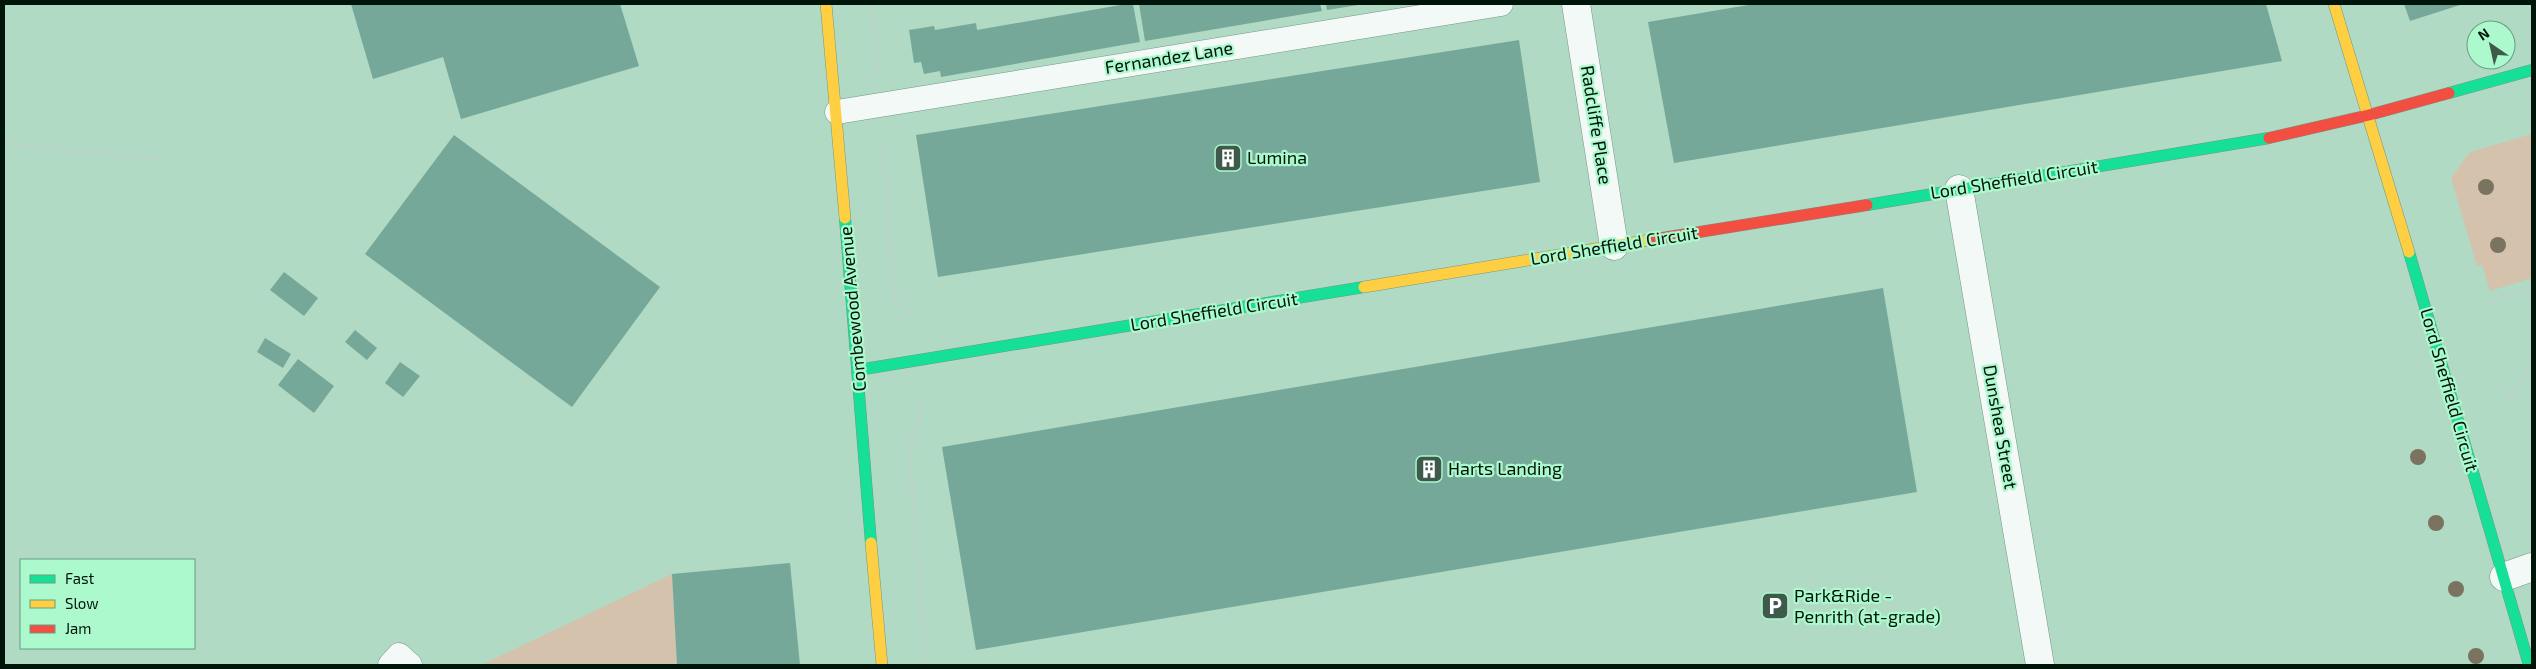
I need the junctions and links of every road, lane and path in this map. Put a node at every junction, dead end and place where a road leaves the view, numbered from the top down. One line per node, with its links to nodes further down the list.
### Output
1 (826, 4): 6 (street, Combewood Avenue)
2 (1501, 4): 6 (lane, Fernandez Lane)
3 (1576, 4): 11 (street, Radcliffe Place)
4 (2334, 4): 7 (street)
5 (2532, 70): 7 (street, Lord Sheffield Circuit)
6 (836, 112): 15 (street, Combewood Avenue)
7 (2369, 115): 10 (street, Lord Sheffield Circuit); 18 (street, Lord Sheffield Circuit)
8 (4, 143): 9 (path)
9 (169, 161)
10 (1959, 189): 11 (street, Lord Sheffield Circuit); 24 (street, Dunshea Street)
11 (1614, 246): 15 (street, Lord Sheffield Circuit)
12 (2532, 288): 13 (path)
13 (2480, 305)
14 (2532, 362): 16 (path)
15 (858, 370): 19 (street, Combewood Avenue)
16 (2509, 400)
17 (2532, 567): 18 (street)
18 (2504, 577): 25 (street, Lord Sheffield Circuit)
19 (876, 615): 22 (street, Combewood Avenue); 23 (street, Combewood Avenue)
20 (390, 665): 21 (lane)
21 (410, 665)
22 (873, 665)
23 (882, 665)
24 (2040, 665)
25 (2529, 665)

